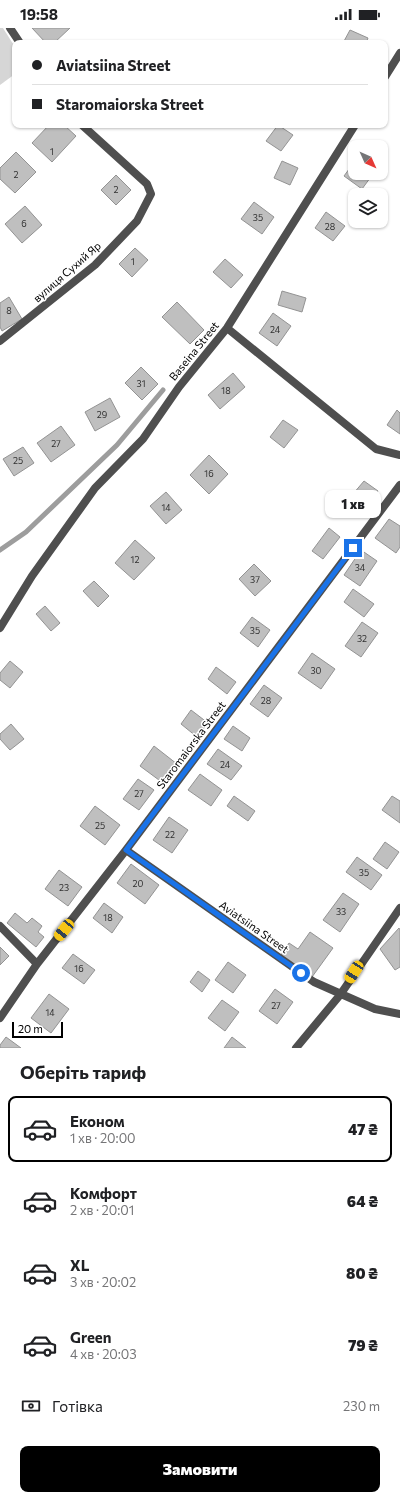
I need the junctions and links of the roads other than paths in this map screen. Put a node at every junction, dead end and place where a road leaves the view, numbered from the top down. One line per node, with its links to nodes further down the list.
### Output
1 (10, 28): 2 (street)
2 (18, 40)
3 (400, 53): 4 (street)
4 (388, 72)
5 (85, 128): 8 (street, вулиця Сухий Яр)
6 (353, 128): 7 (street, Baseina Street)
7 (227, 328): 9 (street); 11 (street, Baseina Street)
8 (0, 341)
9 (400, 455)
10 (400, 485): 12 (street, Staromaiorska Street)
11 (0, 628)
12 (126, 850): 15 (street, Staromaiorska Street); 16 (street, Aviatsiina Street)
13 (400, 908): 16 (street)
14 (0, 926): 15 (street)
15 (37, 964): 18 (street, Staromaiorska Street)
16 (340, 995): 17 (street, Aviatsiina Street); 19 (street)
17 (400, 1014)
18 (0, 1018)
19 (296, 1048)

